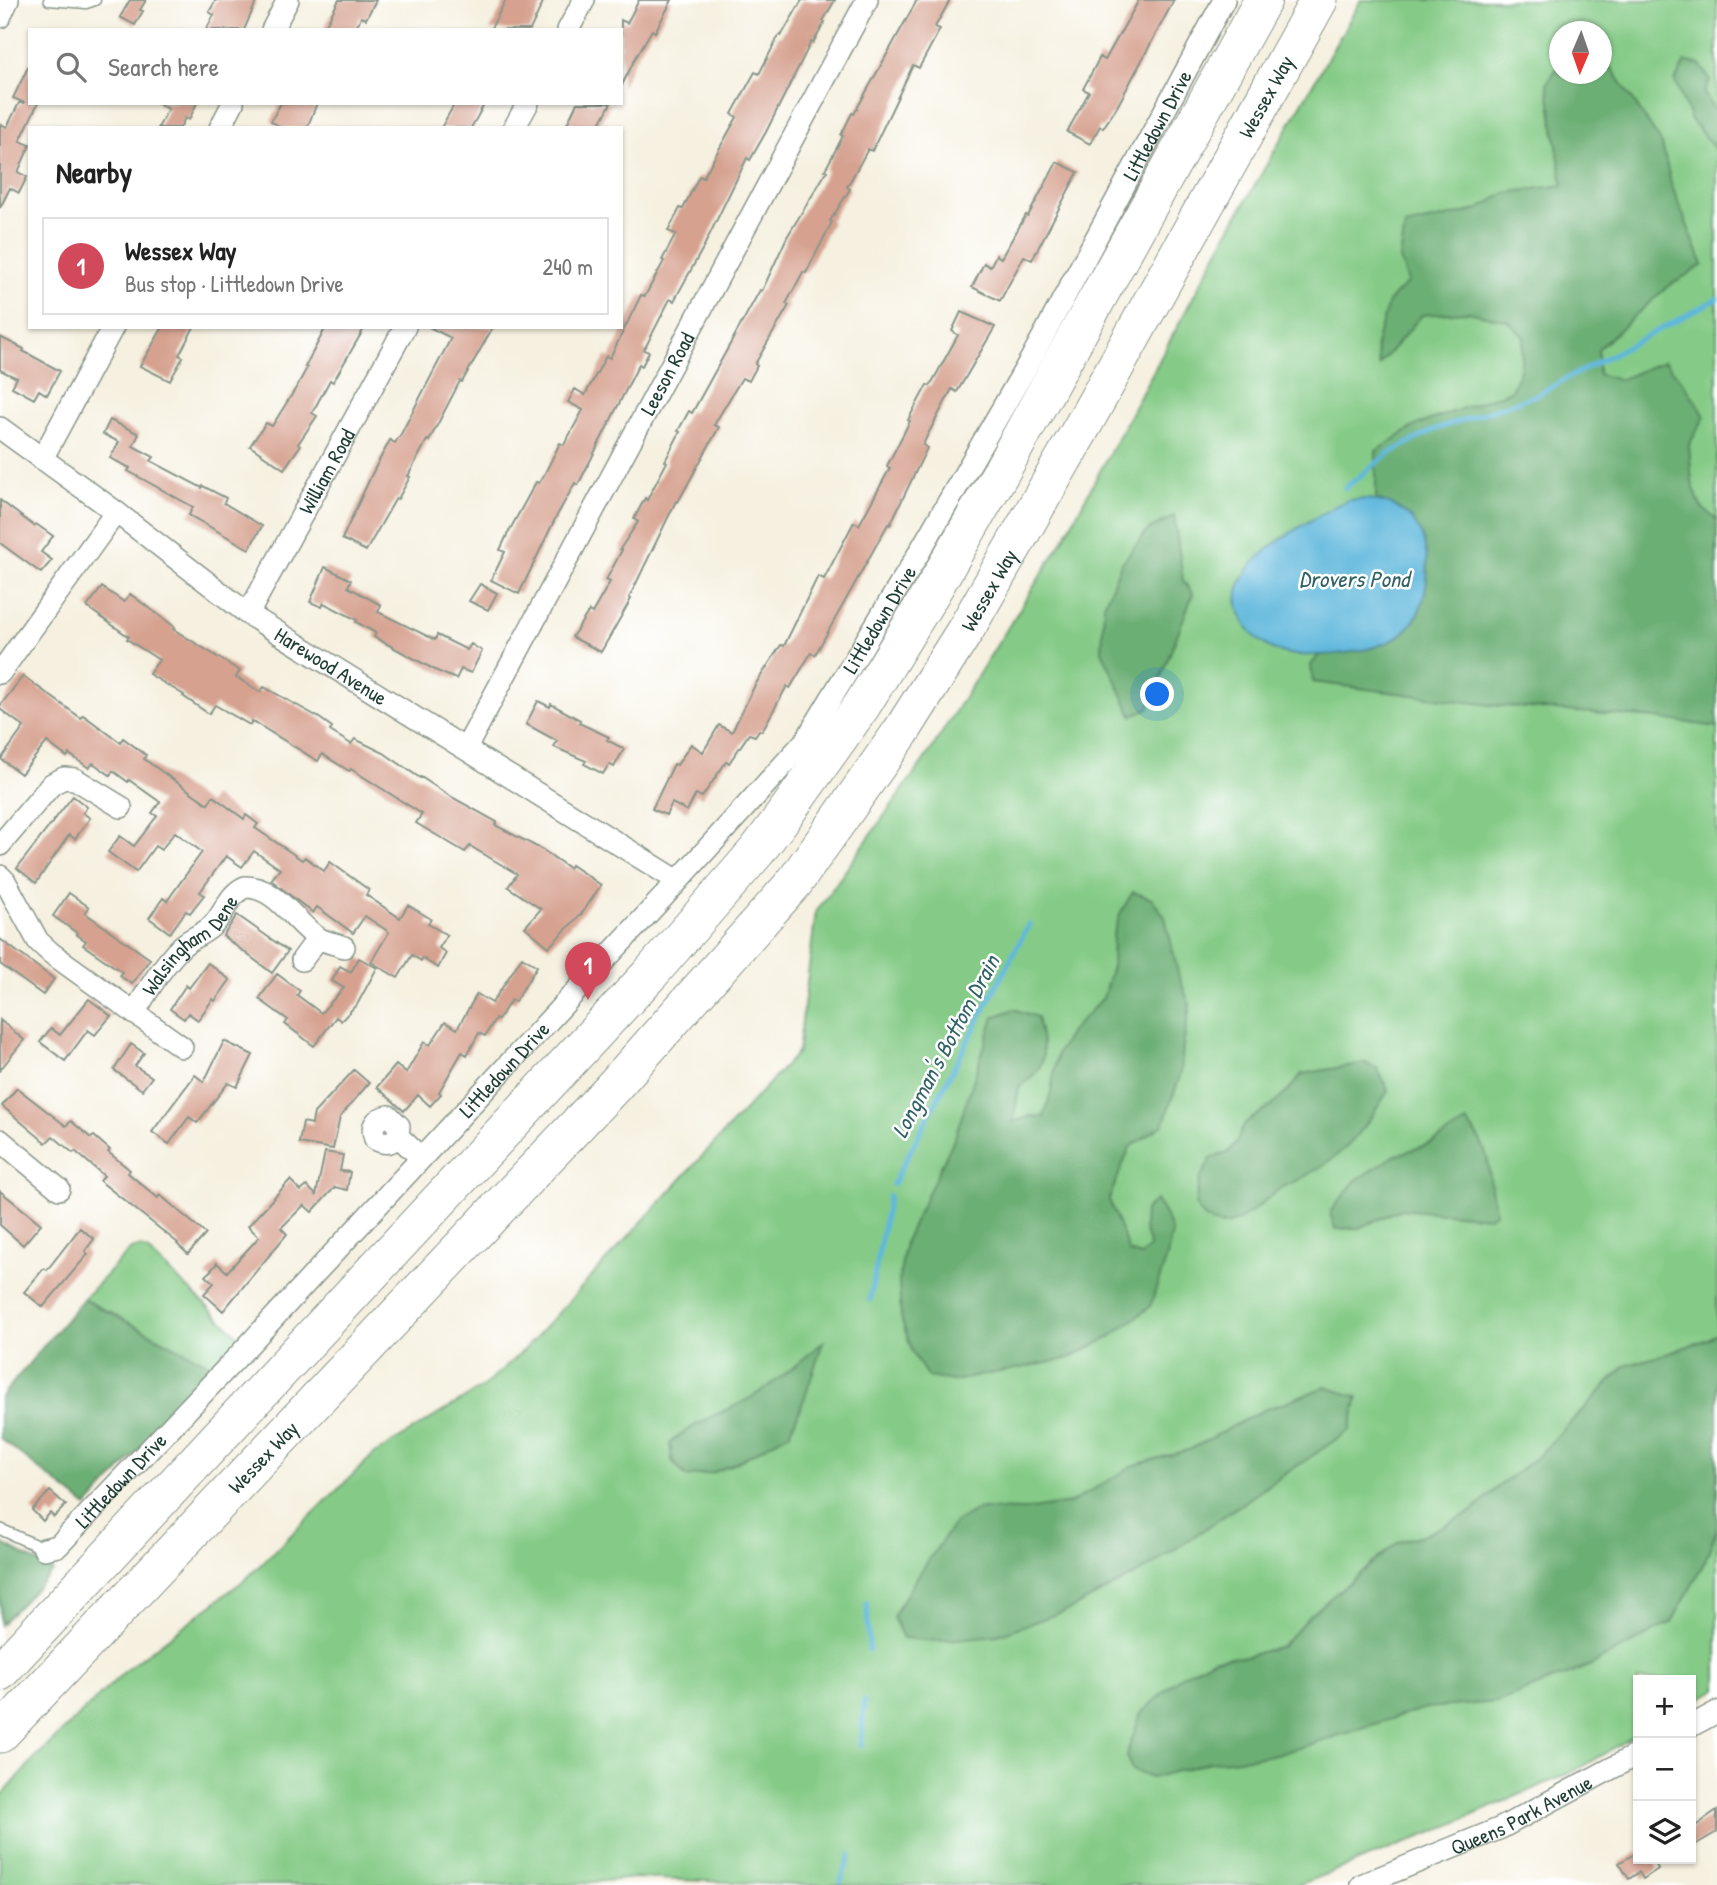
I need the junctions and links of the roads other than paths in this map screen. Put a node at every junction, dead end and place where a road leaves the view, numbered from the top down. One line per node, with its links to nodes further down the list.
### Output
1 (8, 0): 11 (street)
2 (49, 0): 3 (lane)
3 (95, 0)
4 (288, 0): 12 (street)
5 (584, 0): 13 (street)
6 (867, 0): 26 (street, Leeson Road)
7 (1224, 0): 31 (street, Littledown Drive)
8 (1319, 0): 14 (highway, Wessex Way)
9 (1325, 0): 14 (highway)
10 (1257, 8): 36 (highway)
11 (0, 17)
12 (273, 28)
13 (569, 28)
14 (1300, 35): 28 (highway, Wessex Way)
15 (232, 105): 17 (street)
16 (527, 105): 18 (street)
17 (221, 126)
18 (515, 126)
19 (112, 329): 22 (street)
20 (404, 329): 24 (street, William Road)
21 (0, 428): 22 (street, Harewood Avenue)
22 (42, 459): 23 (street, Harewood Avenue)
23 (117, 512): 24 (street, Harewood Avenue); 25 (street)
24 (248, 614): 26 (street, Harewood Avenue)
25 (0, 673)
26 (466, 748): 31 (street, Harewood Avenue)
27 (121, 807): 29 (street)
28 (825, 842): 32 (lane); 51 (highway, Wessex Way)
29 (0, 845)
30 (0, 876): 38 (street, Walsingham Dene)
31 (678, 881): 44 (street, Littledown Drive)
32 (809, 885)
33 (318, 938): 34 (street, Walsingham Dene); 35 (street); 38 (street, Walsingham Dene)
34 (344, 947)
35 (302, 960)
36 (651, 973): 37 (lane); 41 (highway)
37 (620, 990)
38 (134, 1013): 40 (street, Walsingham Dene)
39 (569, 1042): 41 (lane)
40 (181, 1047)
41 (550, 1081): 48 (highway)
42 (398, 1136): 44 (street)
43 (0, 1140): 45 (street)
44 (421, 1158): 47 (street, Littledown Drive)
45 (59, 1189)
46 (0, 1530): 47 (lane)
47 (44, 1549)
48 (0, 1672)
49 (1717, 1712): 50 (street)
50 (1696, 1723)
51 (0, 1734)
52 (1633, 1758): 53 (street, Queens Park Avenue)
53 (1361, 1885)

